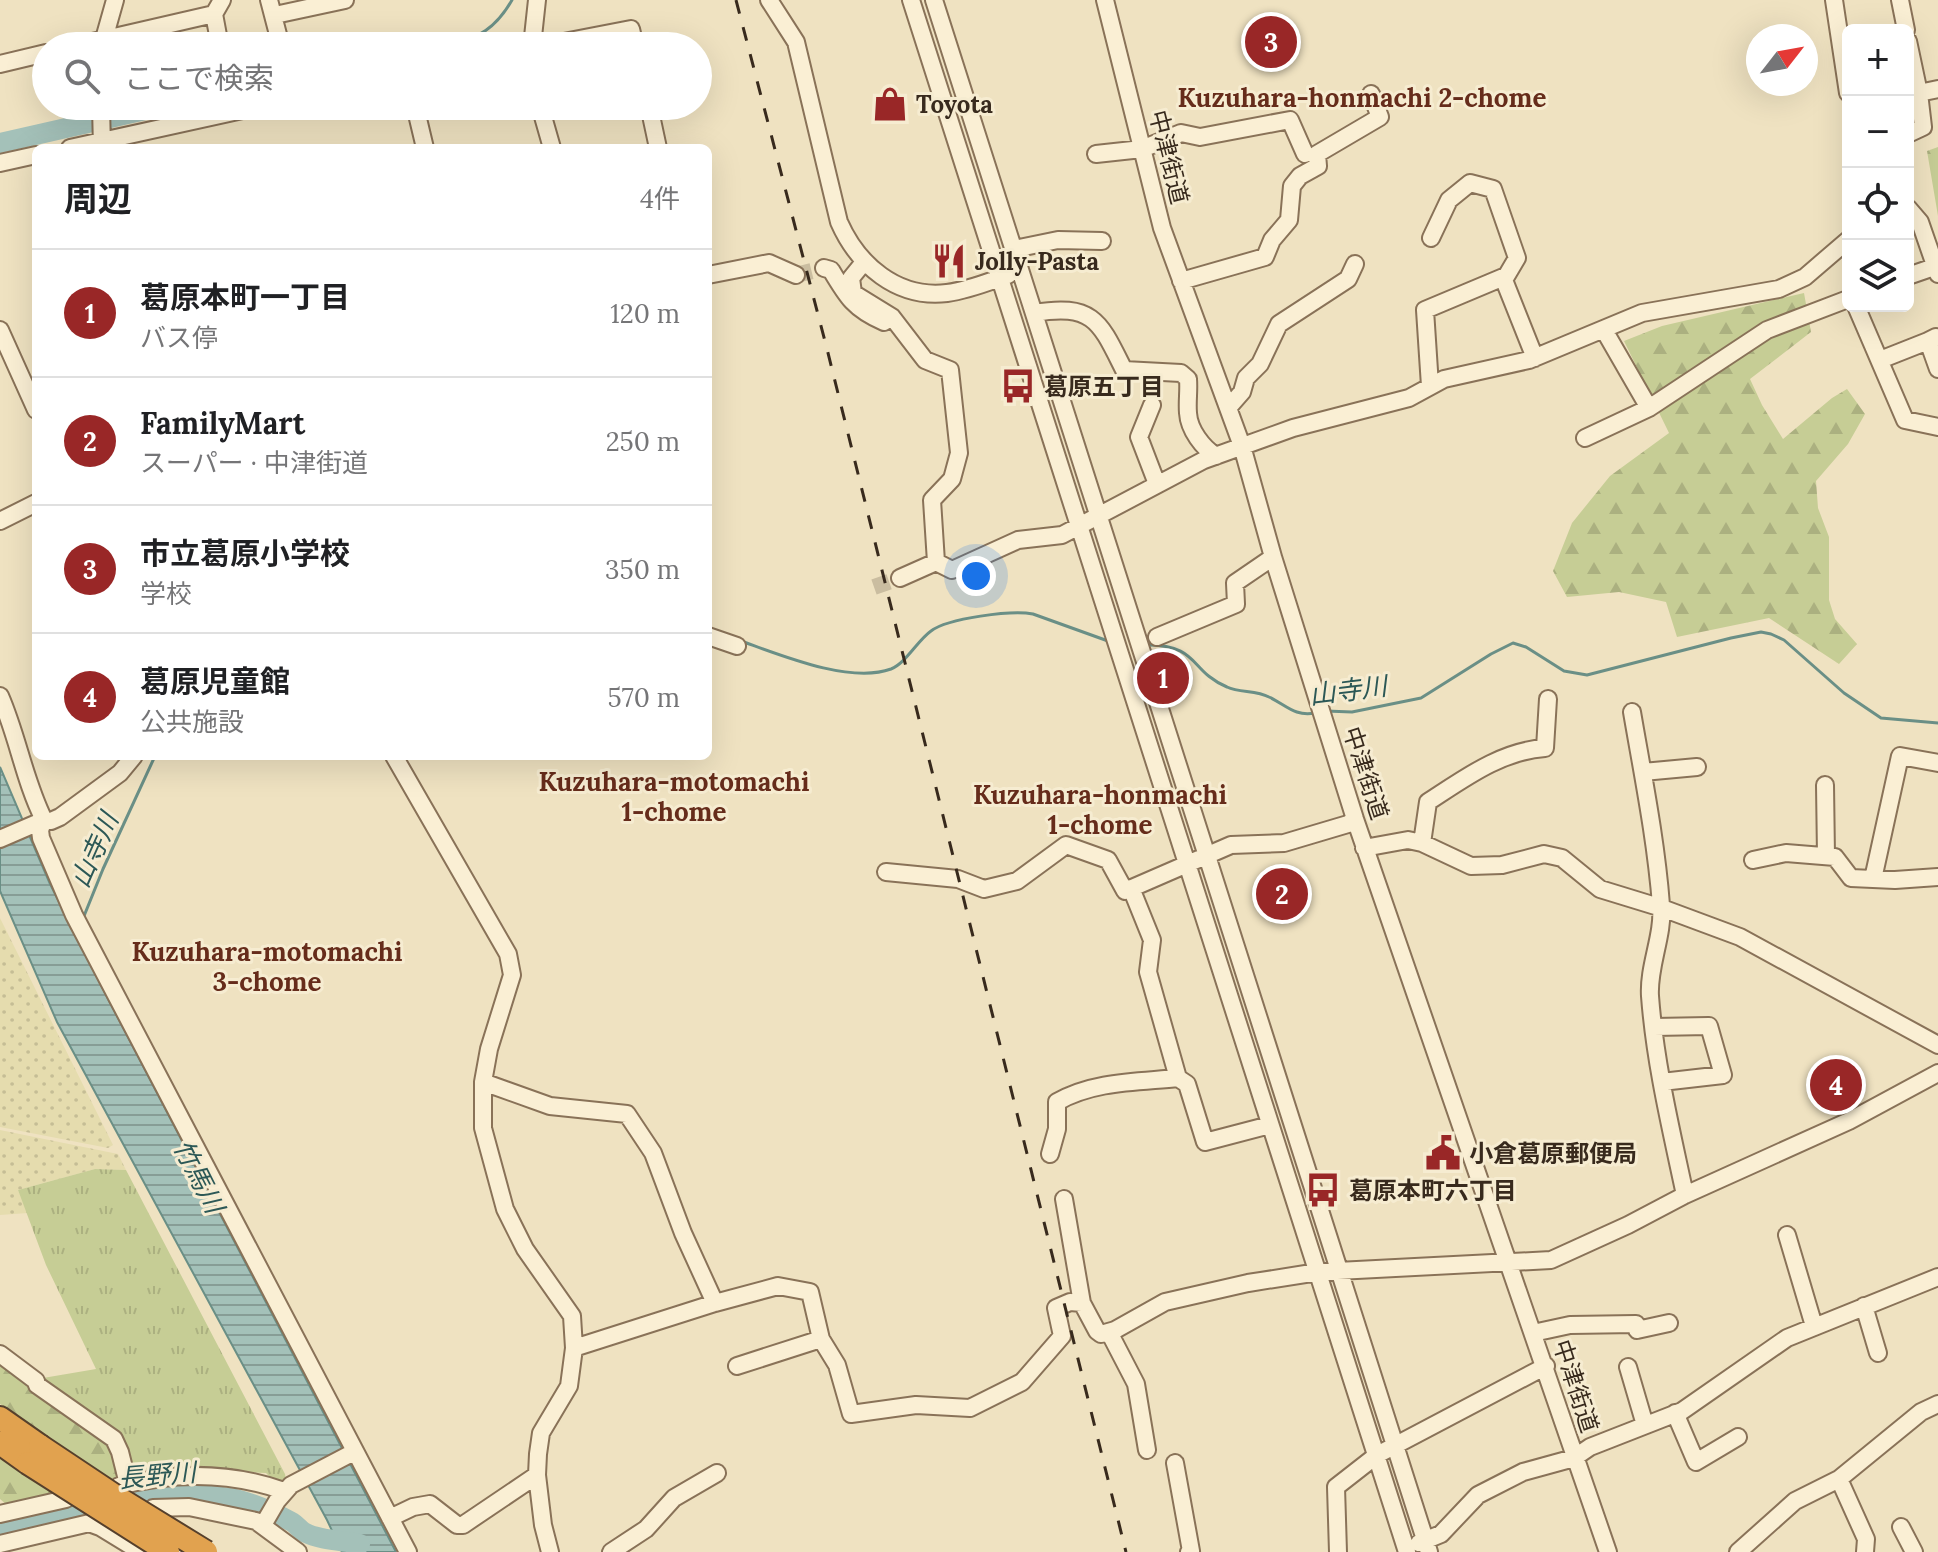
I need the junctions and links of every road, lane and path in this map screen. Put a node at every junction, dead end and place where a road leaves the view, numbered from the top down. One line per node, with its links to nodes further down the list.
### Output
1 (115, 0): 13 (street)
2 (345, 0): 11 (street)
3 (537, 0): 17 (street)
4 (769, 0): 46 (street)
5 (911, 0): 55 (street)
6 (934, 0): 45 (street)
7 (1105, 0): 36 (street, 中津街道)
8 (1834, 0): 18 (street)
9 (1900, 0): 12 (street)
10 (218, 7): 14 (street); 15 (street)
11 (272, 8): 16 (street)
12 (1905, 24)
13 (106, 32)
14 (138, 32)
15 (219, 32)
16 (278, 32)
17 (534, 32)
18 (1842, 53)
19 (32, 56): 20 (street)
20 (0, 64)
21 (1914, 69): 23 (street)
22 (1938, 89): 23 (street)
23 (1919, 93): 30 (street)
24 (1371, 94): 56 (street)
25 (101, 120): 31 (street)
26 (193, 120): 32 (street)
27 (418, 120): 33 (street)
28 (544, 120): 34 (street)
29 (652, 120): 35 (street)
30 (1914, 131)
31 (102, 144)
32 (106, 144)
33 (424, 144)
34 (551, 144)
35 (657, 144)
36 (1142, 149): 37 (street); 38 (street); 56 (street, 中津街道)
37 (1096, 154)
38 (1305, 154)
39 (32, 156): 40 (street)
40 (0, 163)
41 (1914, 215): 49 (street)
42 (1431, 238): 54 (street)
43 (1102, 241): 45 (street)
44 (1842, 245): 62 (street)
45 (1014, 249): 50 (street)
46 (864, 262): 55 (street); 60 (street)
47 (1355, 264): 70 (street)
48 (824, 268): 60 (street)
49 (1936, 270): 53 (street)
50 (1021, 271): 55 (street); 59 (street)
51 (712, 274): 52 (street)
52 (796, 275)
53 (1914, 275)
54 (1506, 276): 64 (street); 67 (street)
55 (1001, 277): 80 (street)
56 (1181, 281): 70 (street, 中津街道)
57 (1842, 301): 71 (street)
58 (1859, 312): 65 (street)
59 (1034, 313): 75 (street); 78 (street)
60 (892, 317): 82 (street)
61 (0, 330): 68 (street)
62 (1604, 330): 64 (street); 71 (street)
63 (1933, 339): 65 (street); 66 (street)
64 (1535, 358): 67 (street)
65 (1880, 360): 72 (street)
66 (1938, 369)
67 (1430, 386): 74 (street)
68 (32, 401)
69 (1152, 405): 76 (street)
70 (1228, 408): 74 (street, 中津街道)
71 (1649, 408): 73 (street)
72 (1938, 427)
73 (1585, 438)
74 (1242, 446): 75 (street); 81 (street, 中津街道)
75 (1216, 456): 76 (street)
76 (1157, 484): 78 (street)
77 (32, 505): 79 (street)
78 (1098, 517): 80 (street); 101 (street)
79 (0, 521)
80 (1080, 525): 82 (street); 104 (street)
81 (1273, 557): 85 (street); 96 (street, 中津街道)
82 (936, 562): 83 (street)
83 (900, 578)
84 (712, 637): 86 (street)
85 (1157, 637)
86 (737, 646)
87 (0, 696): 97 (street)
88 (1548, 699): 99 (street)
89 (1632, 712): 94 (street)
90 (131, 760): 97 (street)
91 (396, 760): 114 (street)
92 (1938, 763): 107 (street)
93 (1697, 767): 94 (street)
94 (1643, 772): 109 (street)
95 (1825, 785): 102 (street)
96 (1355, 819): 100 (street, 中津街道); 101 (street)
97 (38, 823): 98 (street); 148 (street)
98 (0, 839)
99 (1422, 843): 100 (street); 109 (street)
100 (1364, 848): 121 (street, 中津街道)
101 (1205, 854): 104 (street); 122 (street)
102 (1826, 856): 103 (street); 107 (street)
103 (1753, 860)
104 (1186, 863): 108 (street); 116 (street)
105 (886, 872): 108 (street)
106 (1938, 877): 107 (street)
107 (1873, 879)
108 (1131, 888): 113 (street)
109 (1662, 908): 110 (street); 111 (street)
110 (1654, 1027): 115 (street); 115 (street)
111 (1938, 1045)
112 (1938, 1073): 118 (street)
113 (1178, 1078): 116 (street); 117 (street)
114 (483, 1082): 125 (street); 133 (street)
115 (1662, 1082): 118 (street)
116 (1270, 1125): 123 (street)
117 (1050, 1154)
118 (1685, 1195): 121 (street)
119 (1064, 1199): 126 (street)
120 (1787, 1235): 129 (street)
121 (1508, 1262): 122 (street); 131 (street, 中津街道)
122 (1339, 1271): 123 (street); 145 (street)
123 (1318, 1272): 130 (street); 149 (street)
124 (1938, 1277): 127 (street)
125 (715, 1303): 132 (street); 133 (street)
126 (1082, 1303): 130 (street); 132 (street)
127 (1864, 1306): 129 (street); 134 (street)
128 (1669, 1323): 131 (street)
129 (1814, 1326): 140 (street)
130 (1109, 1332): 146 (street)
131 (1533, 1333): 137 (street, 中津街道)
132 (821, 1339): 136 (street)
133 (574, 1348): 153 (street)
134 (1878, 1353)
135 (0, 1354): 155 (street)
136 (737, 1366)
137 (1546, 1366): 145 (street); 150 (street, 中津街道)
138 (1628, 1367): 142 (street)
139 (1938, 1404): 154 (street)
140 (1675, 1413): 142 (street); 143 (street)
141 (0, 1418): 147 (highway)
142 (1645, 1425): 150 (street)
143 (1738, 1437)
144 (0, 1443): 147 (highway)
145 (1395, 1446): 149 (street); 164 (street)
146 (1147, 1450)
147 (34, 1454): 168 (highway, bridge); 169 (highway, bridge)
148 (352, 1454): 155 (street); 160 (street)
149 (1377, 1455): 165 (street); 175 (street)
150 (1574, 1458): 164 (street); 176 (street, 中津街道)
151 (1175, 1463): 174 (street)
152 (717, 1473): 173 (street)
153 (537, 1475): 160 (street); 172 (street)
154 (1839, 1479): 177 (street); 178 (street)
155 (281, 1496): 161 (street)
156 (66, 1499): 159 (street)
157 (189, 1507): 158 (street); 161 (street); 167 (street)
158 (153, 1508)
159 (0, 1514)
160 (390, 1518): 171 (street)
161 (264, 1522): 170 (street)
162 (1901, 1527): 179 (street)
163 (0, 1544): 166 (street)
164 (1428, 1546): 165 (street)
165 (1407, 1549)
166 (141, 1552)
167 (162, 1552)
168 (168, 1552)
169 (206, 1552)
170 (298, 1552)
171 (408, 1552)
172 (550, 1552)
173 (611, 1552)
174 (1189, 1552)
175 (1338, 1552)
176 (1608, 1552)
177 (1740, 1552)
178 (1865, 1552)
179 (1914, 1552)

